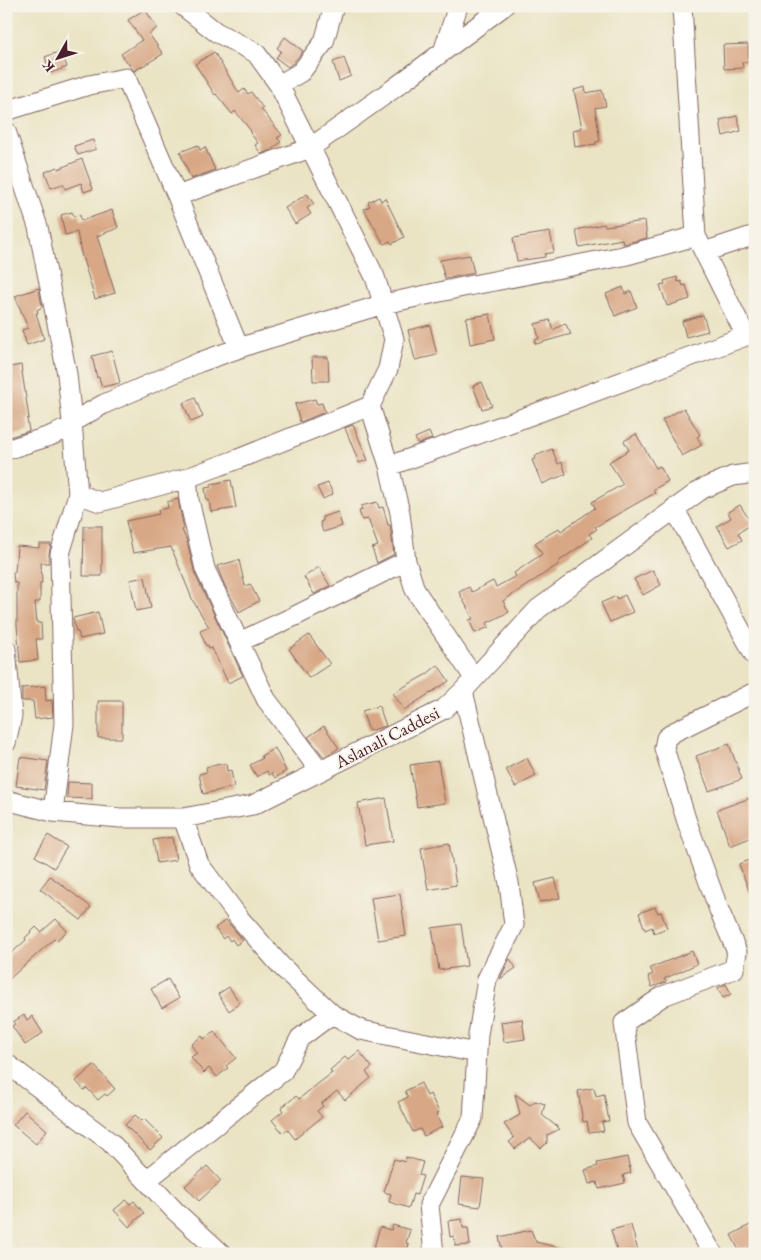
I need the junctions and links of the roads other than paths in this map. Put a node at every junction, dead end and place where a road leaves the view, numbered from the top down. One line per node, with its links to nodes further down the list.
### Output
1 (183, 6): 7 (street)
2 (334, 6): 7 (street)
3 (458, 6): 6 (street)
4 (504, 6): 6 (street)
5 (682, 6): 14 (street)
6 (443, 52): 10 (street)
7 (279, 85): 10 (street)
8 (6, 111): 12 (street)
9 (6, 131): 11 (street)
10 (310, 148): 12 (street); 15 (street)
11 (13, 170): 19 (street)
12 (177, 196): 17 (street)
13 (755, 234): 14 (street)
14 (700, 244): 15 (street); 16 (street)
15 (384, 304): 17 (street); 18 (street)
16 (750, 336): 21 (street)
17 (239, 348): 19 (street)
18 (370, 406): 21 (street); 23 (street)
19 (72, 424): 20 (street); 24 (street)
20 (6, 450)
21 (389, 466): 26 (street)
22 (755, 473): 25 (street, Aslanali Caddesi)
23 (187, 478): 24 (street); 27 (street)
24 (78, 494): 35 (street)
25 (674, 508): 29 (street); 30 (street, Aslanali Caddesi)
26 (406, 561): 27 (street); 30 (street)
27 (240, 642): 33 (street)
28 (6, 649): 32 (street)
29 (755, 656)
30 (469, 684): 33 (street, Aslanali Caddesi); 38 (street)
31 (755, 692): 43 (street)
32 (6, 743)
33 (320, 771): 36 (street, Aslanali Caddesi)
34 (6, 800): 35 (street, Aslanali Caddesi)
35 (53, 812): 36 (street, Aslanali Caddesi)
36 (183, 818): 37 (street)
37 (332, 1014): 38 (street); 40 (street)
38 (476, 1053): 42 (street)
39 (6, 1063): 40 (street)
40 (147, 1180): 41 (street)
41 (222, 1254)
42 (434, 1254)
43 (713, 1254)

